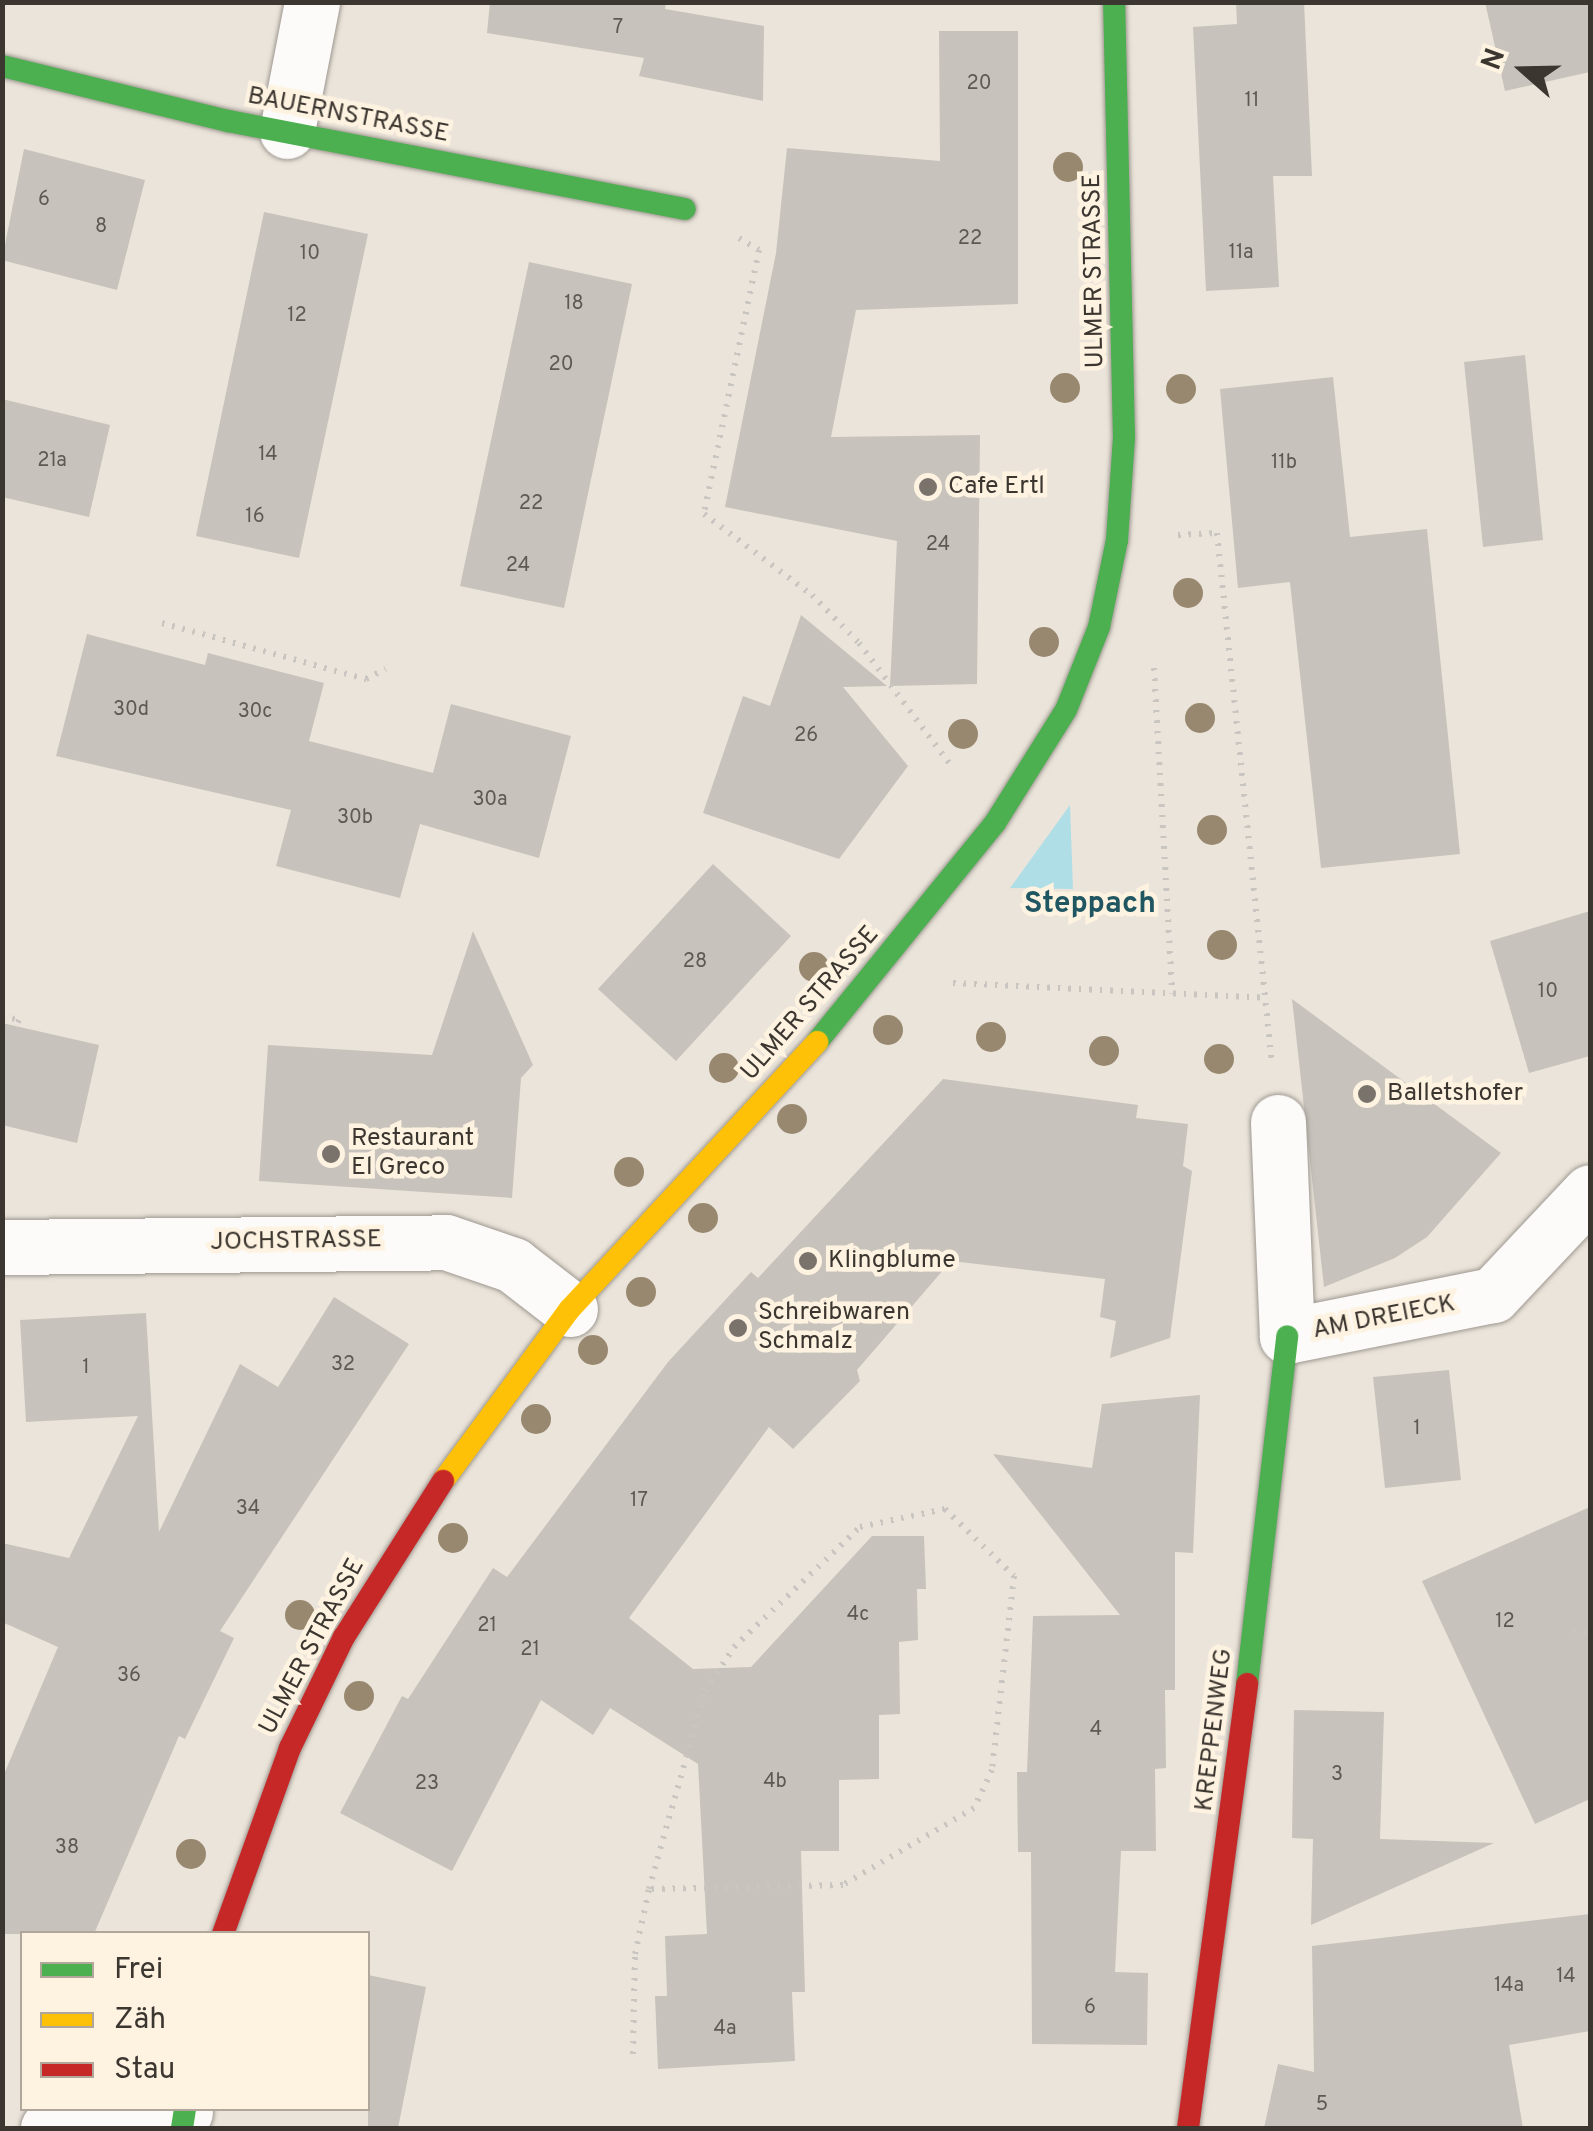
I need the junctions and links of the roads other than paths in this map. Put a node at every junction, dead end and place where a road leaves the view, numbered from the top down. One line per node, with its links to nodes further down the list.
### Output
1 (312, 2): 4 (street)
2 (1114, 2): 9 (street, ULMER STRASSE)
3 (2, 66): 4 (street, BAUERNSTRASSE)
4 (287, 130): 5 (street, BAUERNSTRASSE)
5 (685, 209)
6 (1278, 1122): 10 (street, AM DREIECK)
7 (1590, 1192): 10 (street, AM DREIECK)
8 (2, 1247): 9 (street, JOCHSTRASSE)
9 (570, 1309): 11 (street, ULMER STRASSE)
10 (1288, 1336): 16 (street, KREPPENWEG)
11 (224, 1931)
12 (112, 2111): 15 (street)
13 (127, 2111): 14 (street)
14 (184, 2116)
15 (48, 2128)
16 (1188, 2128)

